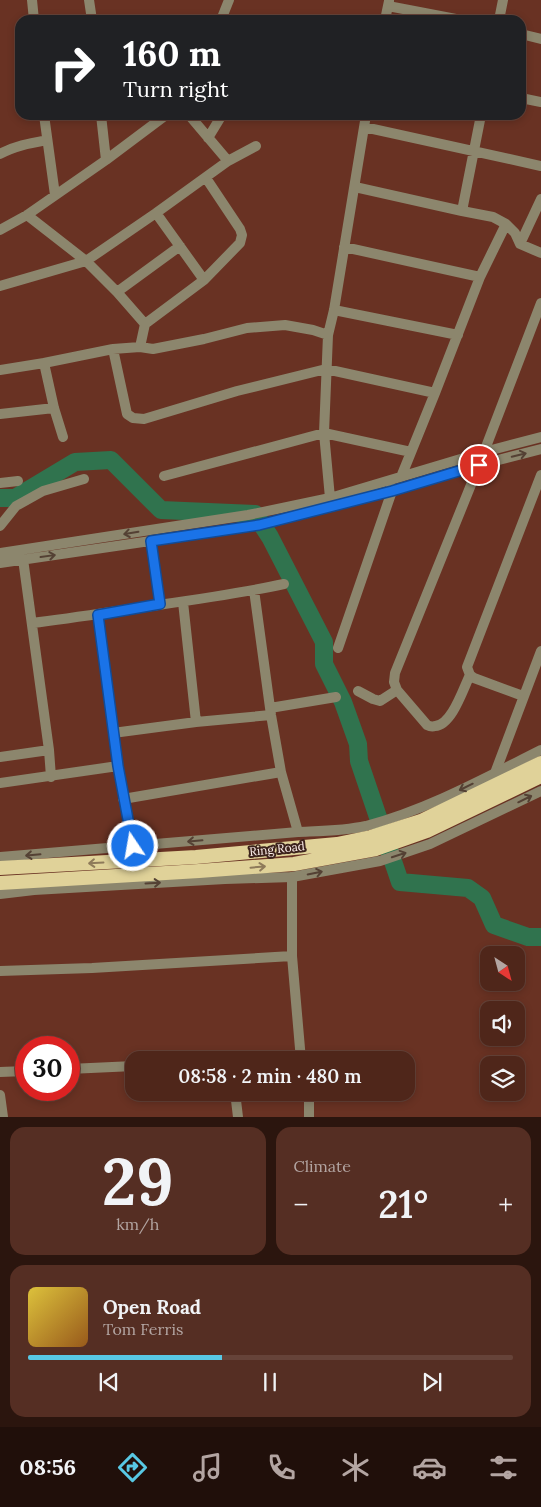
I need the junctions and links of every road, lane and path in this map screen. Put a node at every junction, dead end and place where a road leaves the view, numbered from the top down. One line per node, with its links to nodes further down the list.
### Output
1 (32, 0): 6 (street)
2 (89, 0): 7 (street)
3 (229, 0): 8 (street)
4 (503, 0): 10 (street)
5 (389, 3): 9 (street)
6 (34, 15)
7 (91, 15)
8 (223, 15)
9 (440, 15)
10 (500, 15)
11 (526, 35): 12 (street)
12 (541, 39)
13 (526, 99): 14 (street)
14 (541, 102)
15 (45, 120): 24 (street)
16 (102, 120): 28 (street)
17 (159, 120): 28 (street)
18 (193, 120): 23 (street)
19 (219, 120): 23 (street)
20 (365, 120): 22 (street)
21 (480, 120): 26 (street)
22 (364, 127): 26 (street); 32 (street)
23 (208, 138): 29 (street)
24 (47, 140): 27 (street); 33 (street)
25 (256, 146): 29 (street)
26 (473, 152): 30 (street); 35 (street)
27 (0, 154)
28 (106, 160): 33 (street)
29 (228, 161): 31 (street)
30 (541, 166)
31 (206, 178): 36 (street); 46 (street)
32 (354, 187): 35 (street); 42 (street)
33 (55, 195): 37 (street)
34 (541, 199): 40 (street)
35 (462, 212): 38 (street)
36 (156, 213): 41 (street); 44 (street)
37 (27, 215): 39 (street); 44 (street)
38 (506, 224): 40 (street); 45 (street)
39 (0, 230)
40 (520, 244): 43 (street)
41 (180, 246): 46 (street); 48 (street)
42 (344, 246): 45 (street); 50 (street)
43 (541, 253)
44 (86, 261): 47 (street); 48 (street)
45 (480, 277): 53 (street)
46 (204, 280): 51 (street)
47 (0, 286)
48 (118, 292): 51 (street)
49 (541, 302): 67 (street)
50 (334, 310): 52 (street); 53 (street)
51 (145, 324): 54 (street)
52 (328, 335): 54 (street); 57 (street)
53 (458, 335): 59 (street)
54 (140, 347): 55 (street)
55 (113, 349): 56 (street); 57 (street)
56 (44, 363): 58 (street); 60 (street)
57 (326, 369): 59 (street); 62 (street)
58 (0, 370)
59 (435, 393): 66 (street)
60 (54, 408): 61 (street); 63 (street)
61 (0, 414)
62 (324, 433): 66 (street); 70 (street); 77 (street)
63 (63, 437)
64 (541, 437): 67 (street)
65 (541, 449): 68 (street, one-way to 65)
66 (411, 452): 71 (street)
67 (484, 452): 71 (street)
68 (479, 465): 76 (street); 92 (street)
69 (541, 475): 91 (street)
70 (164, 476)
71 (401, 476): 73 (street)
72 (84, 480): 78 (street)
73 (389, 480): 76 (street); 77 (street)
74 (18, 481): 75 (street)
75 (0, 483)
76 (392, 491): 79 (street); 89 (street)
77 (330, 498): 80 (street, one-way to 80)
78 (0, 526)
79 (151, 541): 81 (street, one-way to 79); 86 (street)
80 (0, 553)
81 (23, 559): 82 (street); 88 (street)
82 (0, 563)
83 (284, 584): 84 (street)
84 (254, 590): 85 (street); 96 (street)
85 (183, 602): 86 (street); 97 (street)
86 (160, 604): 87 (street)
87 (98, 615): 88 (street); 98 (street)
88 (32, 623): 99 (street)
89 (338, 648)
90 (541, 651): 94 (street)
91 (470, 675): 92 (street); 94 (street)
92 (397, 690): 93 (street)
93 (358, 691)
94 (523, 696): 105 (street)
95 (336, 697): 96 (street)
96 (270, 712): 97 (street); 104 (street)
97 (196, 722): 98 (street)
98 (113, 733): 103 (street)
99 (49, 750): 101 (street); 106 (street)
100 (541, 750): 105 (street)
101 (0, 757)
102 (541, 763): 111 (highway, Ring Road)
103 (118, 766): 106 (street); 110 (street)
104 (281, 772): 110 (street); 112 (street)
105 (495, 773): 111 (street, one-way to 111)
106 (51, 776): 108 (street)
107 (541, 776): 111 (highway, Ring Road)
108 (0, 783)
109 (541, 791): 111 (street, one-way to 109)
110 (123, 798): 114 (street)
111 (411, 831): 113 (highway, Ring Road); 113 (street)
112 (298, 832): 113 (street); 114 (street, one-way to 114)
113 (373, 843): 116 (highway, Ring Road, one-way to 116); 117 (street, one-way to 113); 118 (highway, Ring Road, one-way to 113)
114 (133, 846): 115 (street, one-way to 115)
115 (0, 857)
116 (0, 868)
117 (292, 877): 119 (street, one-way to 117); 120 (street)
118 (0, 883)
119 (0, 894)
120 (292, 956): 121 (street); 122 (street)
121 (0, 972)
122 (299, 1051)
123 (125, 1066): 124 (street)
124 (80, 1068)
125 (15, 1071): 126 (street)
126 (0, 1072)
127 (0, 1095): 130 (street)
128 (236, 1101): 131 (street)
129 (309, 1101): 132 (street)
130 (3, 1117)
131 (238, 1117)
132 (309, 1117)

